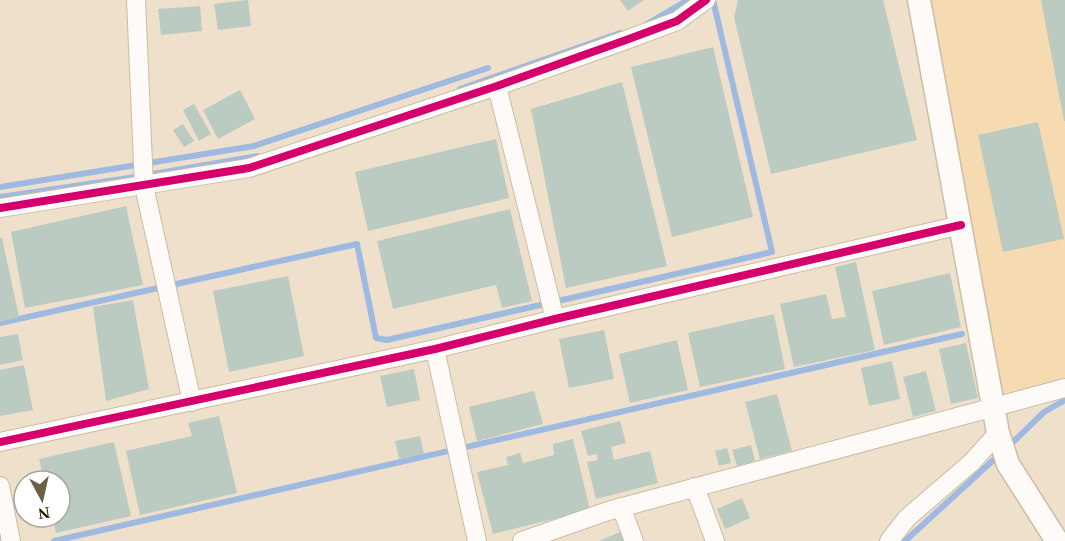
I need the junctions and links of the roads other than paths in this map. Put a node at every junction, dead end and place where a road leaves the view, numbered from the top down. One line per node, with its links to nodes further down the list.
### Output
1 (136, 0): 5 (street)
2 (706, 0): 4 (street)
3 (919, 0): 7 (street)
4 (497, 86): 5 (street); 8 (street)
5 (144, 186): 6 (street); 11 (street)
6 (0, 208)
7 (961, 225): 8 (street); 12 (street)
8 (555, 319): 9 (street)
9 (435, 349): 11 (street); 19 (street)
10 (1065, 388): 12 (street)
11 (192, 402): 14 (street)
12 (993, 408): 13 (street); 16 (street)
13 (998, 434): 23 (street); 24 (street)
14 (0, 442)
15 (0, 486): 18 (street)
16 (695, 487): 17 (street); 22 (street)
17 (621, 507): 20 (street); 21 (street)
18 (11, 541)
19 (477, 541)
20 (522, 541)
21 (634, 541)
22 (715, 541)
23 (889, 541)
24 (1057, 541)

